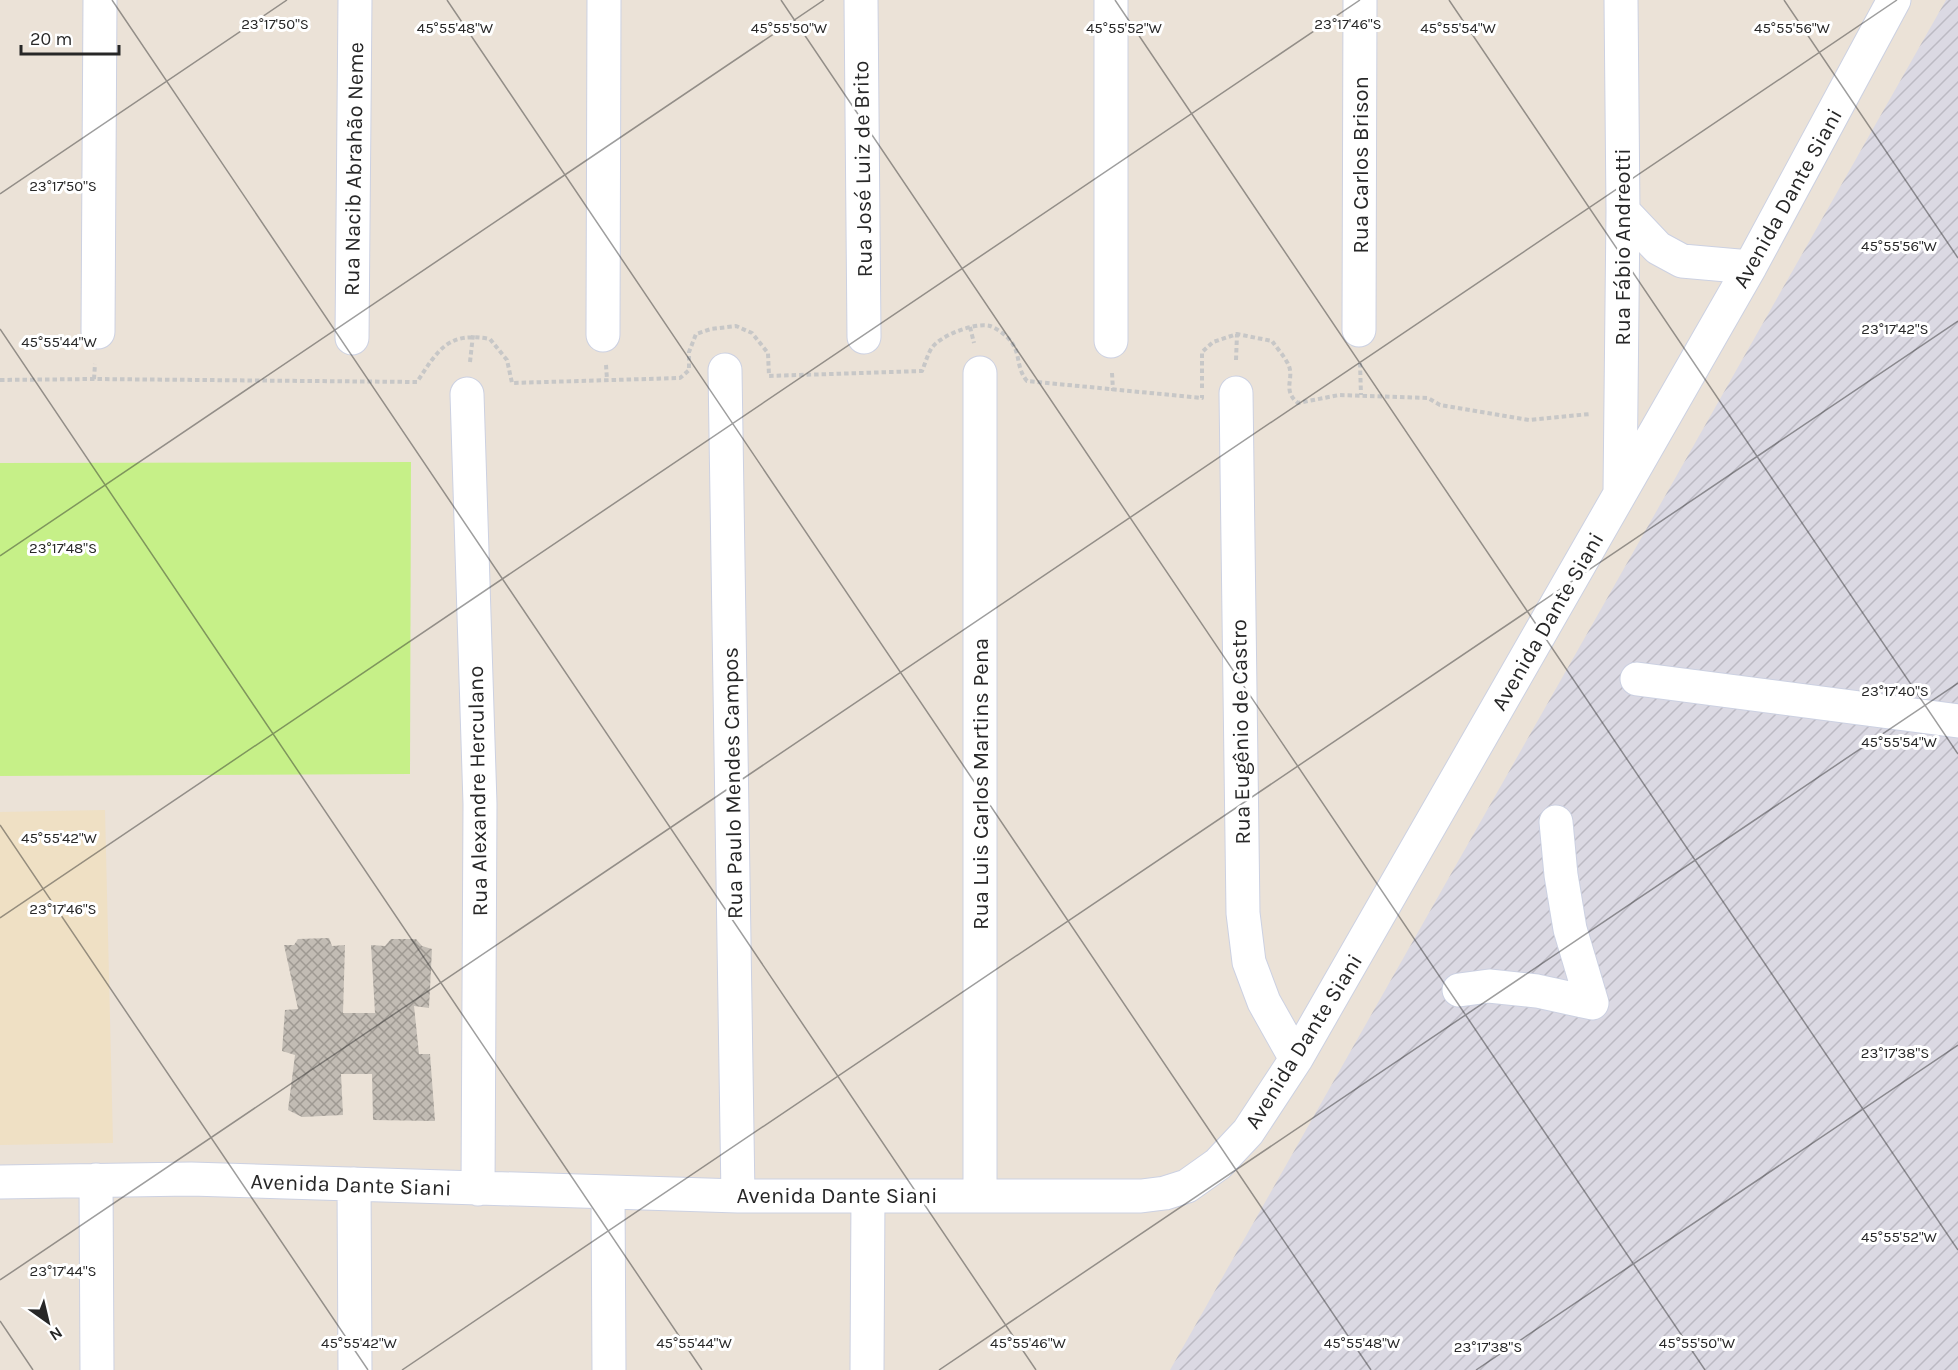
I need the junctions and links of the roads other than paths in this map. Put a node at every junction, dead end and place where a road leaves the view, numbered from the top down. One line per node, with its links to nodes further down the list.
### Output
1 (100, 0): 12 (street)
2 (355, 0): 15 (street, Rua Nacib Abrahão Neme)
3 (603, 0): 13 (street)
4 (861, 0): 14 (street, Rua José Luiz de Brito)
5 (1111, 0): 16 (street)
6 (1360, 0): 11 (street, Rua Carlos Brison)
7 (1621, 0): 9 (street, Rua Fábio Andreotti)
8 (1894, 0): 10 (street, Avenida Dante Siani)
9 (1623, 211): 10 (street); 21 (street, Rua Fábio Andreotti)
10 (1750, 267): 21 (street, Avenida Dante Siani)
11 (1359, 330)
12 (98, 332)
13 (603, 335)
14 (864, 337)
15 (352, 338)
16 (1111, 341)
17 (725, 370): 33 (street, Rua Paulo Mendes Campos)
18 (980, 373): 32 (street, Rua Luis Carlos Martins Pena)
19 (1236, 393): 26 (street, Rua Eugênio de Castro)
20 (467, 394): 30 (street, Rua Alexandre Herculano)
21 (1620, 494): 26 (street, Avenida Dante Siani)
22 (1637, 679): 23 (street)
23 (1958, 721)
24 (1556, 822): 25 (street)
25 (1459, 990)
26 (1296, 1059): 32 (street, Avenida Dante Siani)
27 (96, 1179): 28 (street, Avenida Dante Siani); 29 (street, Avenida Dante Siani); 35 (street)
28 (0, 1182)
29 (354, 1184): 30 (street, Avenida Dante Siani); 36 (street)
30 (478, 1189): 31 (street, Avenida Dante Siani)
31 (608, 1192): 33 (street, Avenida Dante Siani); 37 (street)
32 (980, 1195): 34 (street, Avenida Dante Siani)
33 (738, 1196): 34 (street, Avenida Dante Siani)
34 (868, 1196): 38 (street)
35 (97, 1370)
36 (355, 1370)
37 (609, 1370)
38 (867, 1370)

